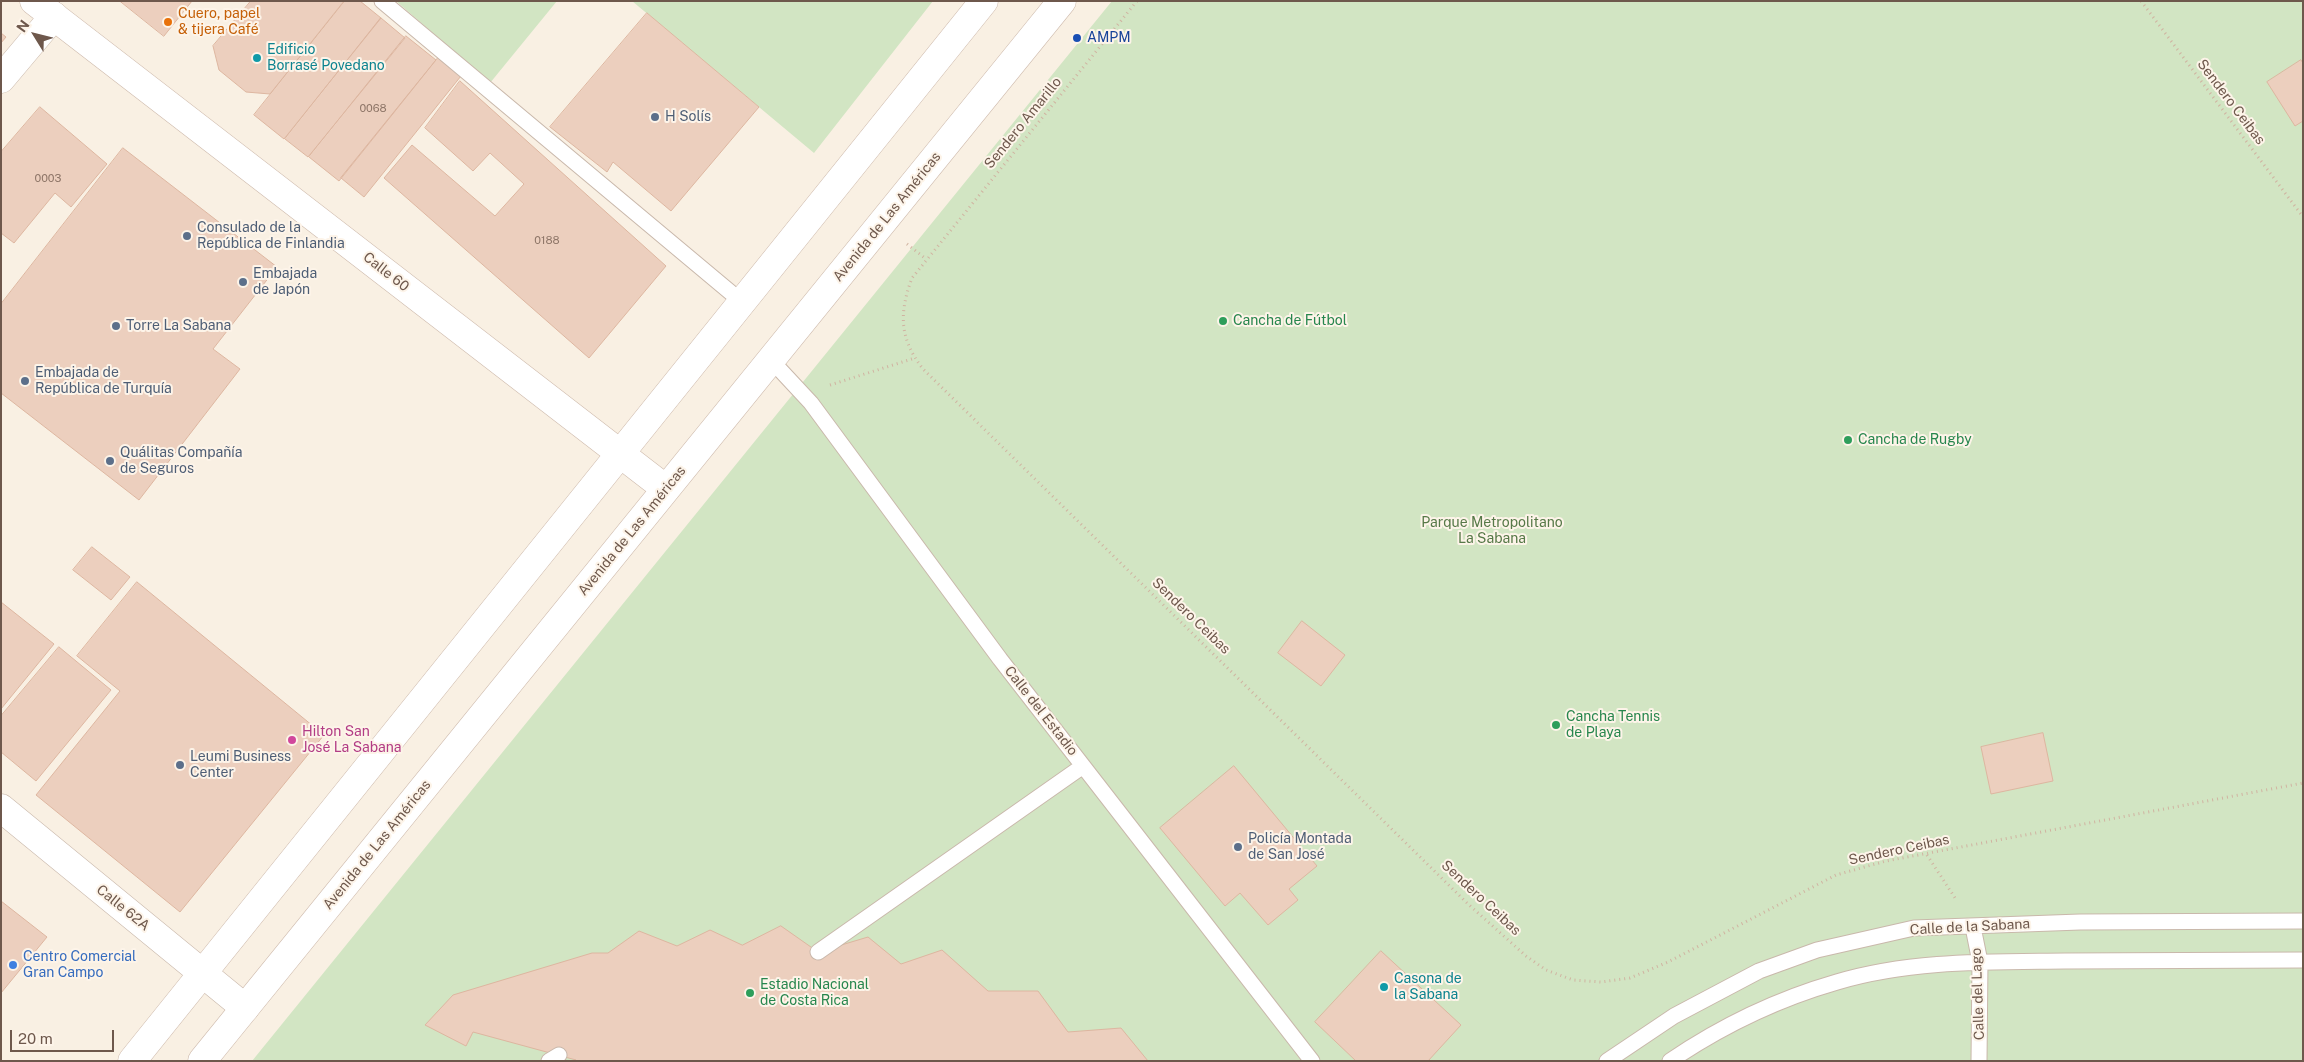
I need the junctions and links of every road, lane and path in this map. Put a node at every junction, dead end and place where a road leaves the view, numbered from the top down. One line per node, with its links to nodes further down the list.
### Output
1 (382, 1): 11 (lane)
2 (984, 1): 11 (main road)
3 (1062, 1): 13 (main road, Avenida de Las Américas)
4 (1137, 1): 10 (path, Sendero Amarillo)
5 (2141, 1): 8 (path, Sendero Ceibas)
6 (44, 9): 7 (main road); 15 (main road, Calle 60)
7 (1, 79)
8 (2303, 217)
9 (906, 243): 10 (path)
10 (926, 259): 12 (path, Sendero Ceibas)
11 (742, 302): 15 (main road)
12 (915, 358): 14 (path); 20 (path, Sendero Ceibas)
13 (771, 360): 14 (lane, Calle del Estadio); 16 (main road, Avenida de Las Américas)
14 (803, 393): 17 (lane, Calle del Estadio)
15 (619, 453): 16 (main road, Calle 60); 26 (main road)
16 (666, 489): 27 (main road, Avenida de Las Américas)
17 (1083, 766): 23 (lane); 30 (lane, Calle del Estadio)
18 (2303, 783): 20 (path, Sendero Ceibas)
19 (1, 808): 26 (main road, Calle 62A)
20 (1927, 855): 22 (path)
21 (2303, 921): 22 (lane, Calle de la Sabana)
22 (1973, 927): 25 (lane, Calle del Lago); 31 (lane, Calle de la Sabana)
23 (818, 952)
24 (2303, 960): 25 (lane)
25 (1980, 962): 32 (lane); 33 (lane, Calle del Lago)
26 (203, 973): 27 (main road, Calle 62A); 28 (main road)
27 (245, 1008): 29 (main road, Avenida de Las Américas)
28 (132, 1061)
29 (202, 1061)
30 (1312, 1061)
31 (1607, 1061)
32 (1670, 1061)
33 (1980, 1061)

